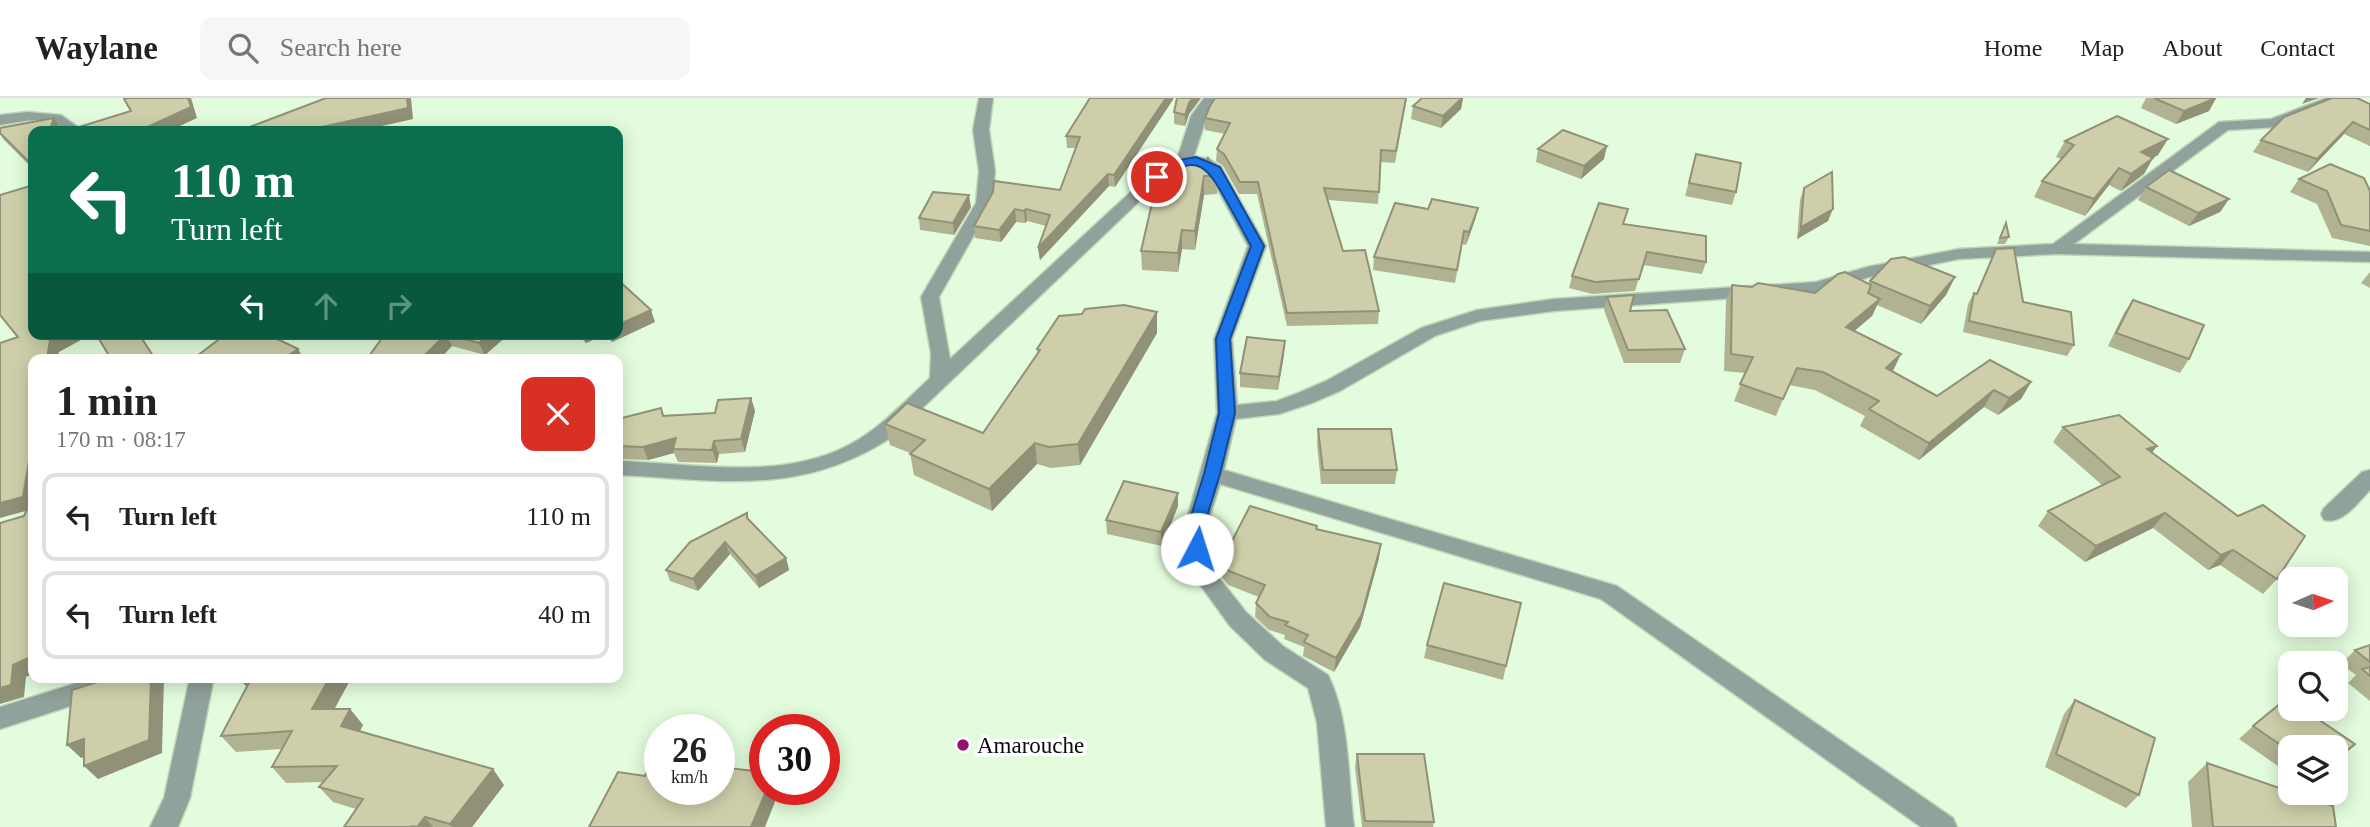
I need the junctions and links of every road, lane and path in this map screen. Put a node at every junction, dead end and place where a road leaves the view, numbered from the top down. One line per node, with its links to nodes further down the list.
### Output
1 (986, 98): 9 (street)
2 (1212, 98): 6 (street)
3 (2339, 98): 7 (street)
4 (0, 120): 5 (street)
5 (69, 126)
6 (1184, 162): 9 (street); 10 (street)
7 (2057, 249): 8 (street); 10 (street)
8 (2370, 257)
9 (940, 381): 11 (street)
10 (1227, 413): 12 (street)
11 (623, 468)
12 (1212, 474): 19 (street); 20 (street)
13 (2370, 477): 14 (street)
14 (2332, 514)
15 (110, 683): 17 (street)
16 (201, 683): 18 (street)
17 (0, 718)
18 (164, 827)
19 (1340, 827)
20 (1943, 827)

